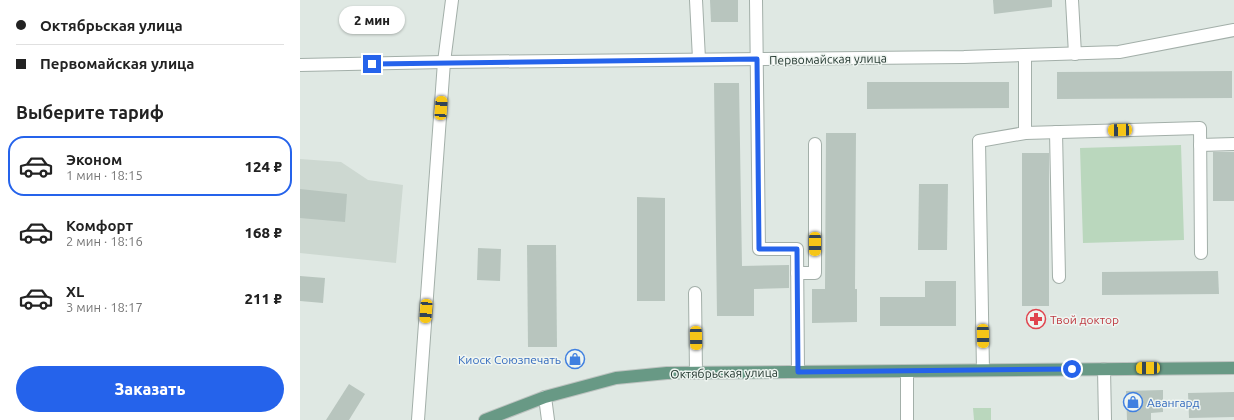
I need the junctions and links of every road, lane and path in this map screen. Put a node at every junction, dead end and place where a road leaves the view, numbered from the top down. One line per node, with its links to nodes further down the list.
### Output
1 (452, 0): 10 (street)
2 (696, 0): 8 (street)
3 (756, 0): 9 (street)
4 (1072, 0): 6 (street)
5 (1234, 30): 6 (street, Первомайская улица)
6 (1075, 54): 7 (street, Первомайская улица)
7 (1025, 56): 9 (street, Первомайская улица); 13 (street)
8 (699, 59): 9 (street, Первомайская улица); 10 (street, Первомайская улица)
9 (757, 59): 18 (street)
10 (444, 62): 11 (street, Первомайская улица); 28 (street)
11 (300, 65)
12 (1056, 132): 13 (street); 16 (street); 19 (street)
13 (1025, 133): 23 (street)
14 (815, 144): 18 (street)
15 (1234, 144): 16 (street)
16 (1200, 145): 17 (street)
17 (1201, 252)
18 (797, 273): 25 (street)
19 (1059, 277)
20 (695, 293): 26 (street)
21 (1234, 368): 22 (main road, Октябрьская улица)
22 (1104, 369): 23 (main road, Октябрьская улица); 32 (street)
23 (983, 370): 24 (main road, Октябрьская улица)
24 (907, 371): 25 (main road, Октябрьская улица); 31 (street)
25 (798, 372): 26 (main road, Октябрьская улица)
26 (696, 373): 27 (main road, Октябрьская улица)
27 (545, 397): 29 (main road, Октябрьская улица); 30 (street)
28 (418, 420)
29 (484, 420)
30 (548, 420)
31 (907, 420)
32 (1105, 420)

